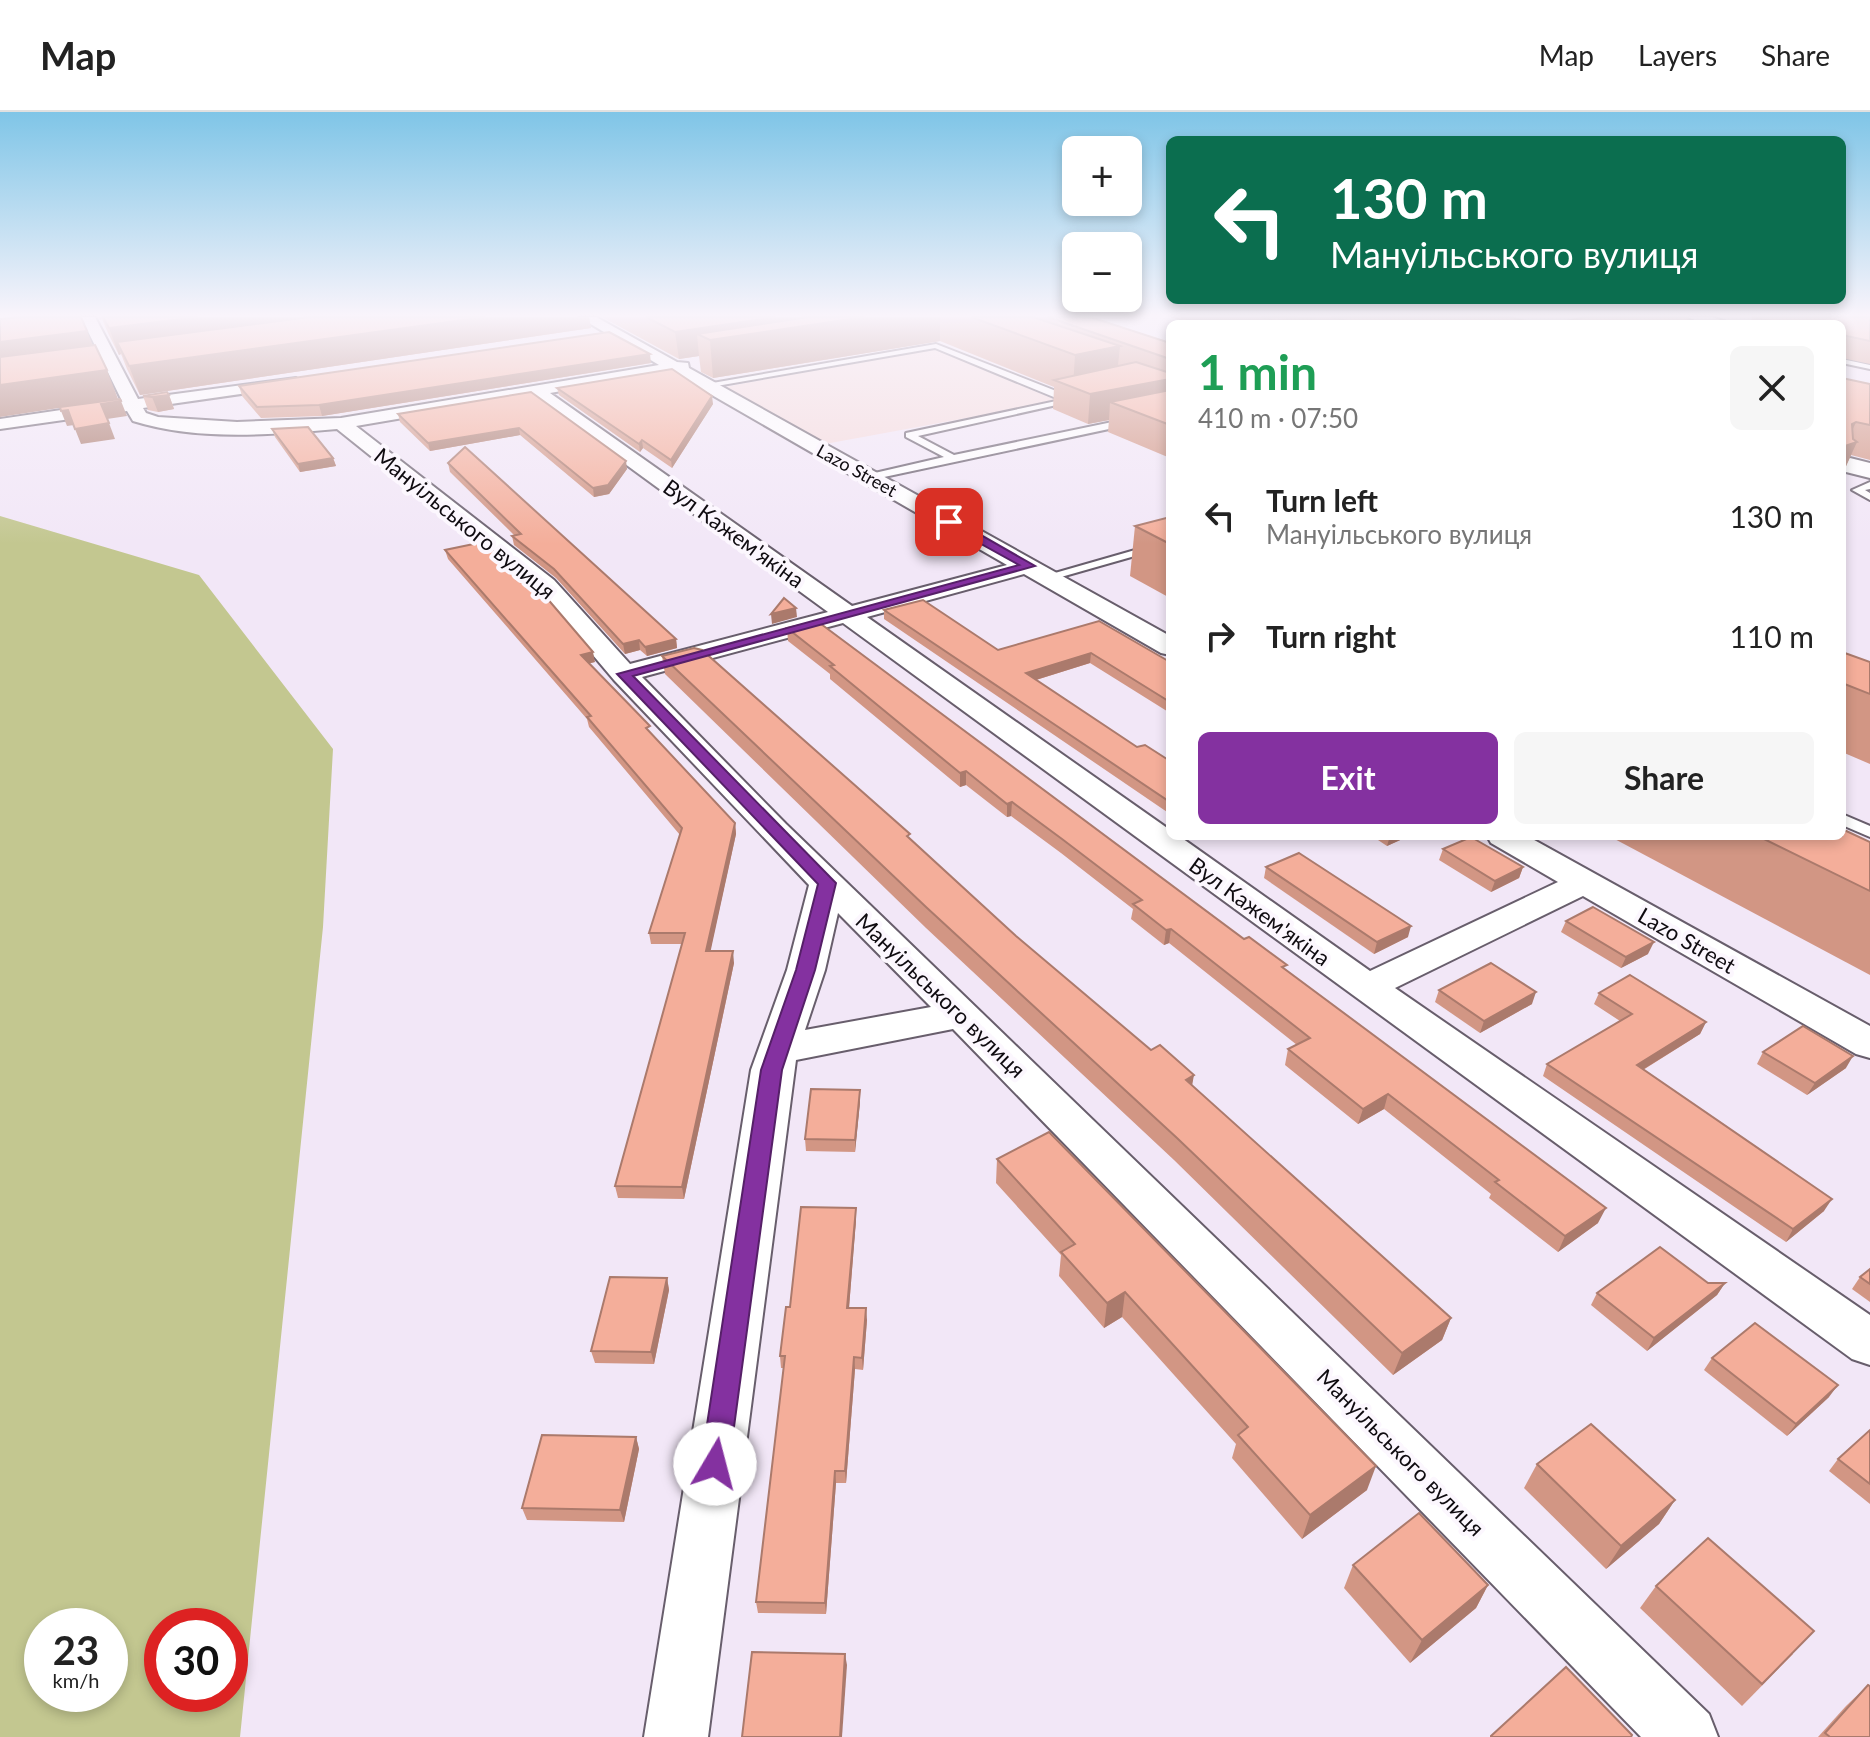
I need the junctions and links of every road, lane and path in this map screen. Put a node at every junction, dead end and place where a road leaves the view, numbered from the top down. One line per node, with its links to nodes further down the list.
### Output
1 (128, 393): 9 (street)
2 (217, 393): 9 (street)
3 (525, 393): 11 (street)
4 (539, 393): 22 (street, Вул Кажем'якіна)
5 (719, 393): 15 (street, Lazo Street)
6 (1050, 393): 8 (lane)
7 (1084, 398): 8 (lane)
8 (1070, 401): 13 (lane)
9 (134, 405): 11 (street); 12 (street)
10 (1166, 414): 13 (lane)
11 (341, 423): 24 (street, Мануільського вулиця)
12 (0, 424)
13 (953, 458): 15 (lane)
14 (1846, 466): 16 (street)
15 (870, 477): 21 (street, Lazo Street)
16 (1863, 481): 17 (lane); 18 (lane); 19 (lane)
17 (1870, 485)
18 (1846, 493)
19 (1870, 497)
20 (1166, 544): 21 (lane)
21 (1038, 571): 22 (street); 23 (street, Lazo Street)
22 (846, 613): 24 (street); 30 (street, Вул Кажем'якіна)
23 (1166, 645)
24 (624, 674): 29 (street, Мануільського вулиця)
25 (1846, 821): 26 (lane)
26 (1870, 832)
27 (1510, 840): 28 (street, Lazo Street)
28 (1585, 882): 30 (street); 32 (street, Lazo Street)
29 (827, 883): 31 (street, Мануільського вулиця); 33 (street)
30 (1367, 987): 34 (street, Вул Кажем'якіна)
31 (962, 1014): 33 (street); 36 (street, Мануільського вулиця)
32 (1870, 1044)
33 (779, 1049): 35 (street)
34 (1870, 1343)
35 (676, 1737)
36 (1686, 1737)

